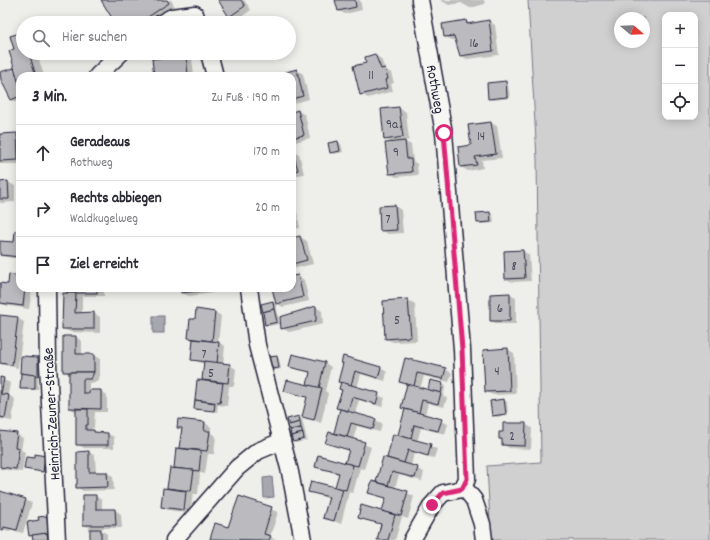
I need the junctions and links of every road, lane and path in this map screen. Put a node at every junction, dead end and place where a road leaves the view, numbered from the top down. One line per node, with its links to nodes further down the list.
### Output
1 (420, 0): 11 (street, Rothweg)
2 (180, 16): 3 (street)
3 (196, 16)
4 (114, 60): 6 (street)
5 (211, 60): 7 (street)
6 (101, 72)
7 (214, 72)
8 (47, 292): 12 (street, Heinrich-Zeuner-Straße)
9 (250, 292): 10 (street)
10 (282, 441): 13 (street); 14 (street)
11 (462, 489): 15 (street); 16 (street)
12 (56, 540)
13 (174, 540)
14 (303, 540)
15 (412, 540)
16 (484, 540)

